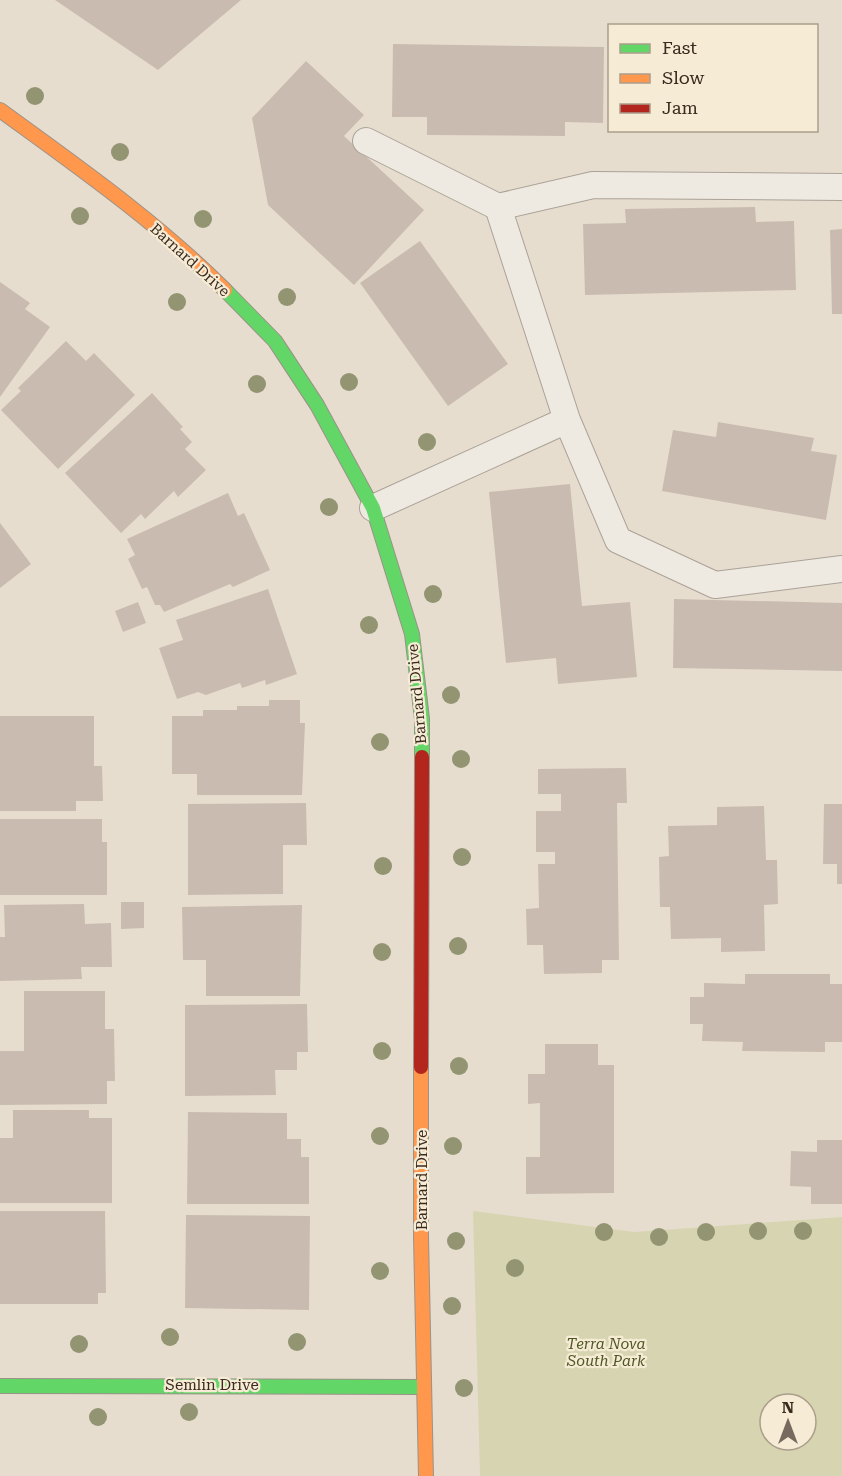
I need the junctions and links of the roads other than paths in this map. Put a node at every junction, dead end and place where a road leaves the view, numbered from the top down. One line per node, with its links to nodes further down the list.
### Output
1 (0, 110): 6 (street, Barnard Drive)
2 (366, 141): 4 (lane)
3 (842, 186): 4 (lane)
4 (498, 207): 5 (lane)
5 (567, 420): 6 (lane); 7 (lane)
6 (373, 508): 9 (street, Barnard Drive)
7 (842, 569)
8 (0, 1386): 9 (street, Semlin Drive)
9 (424, 1388): 10 (street, Barnard Drive)
10 (426, 1476)

